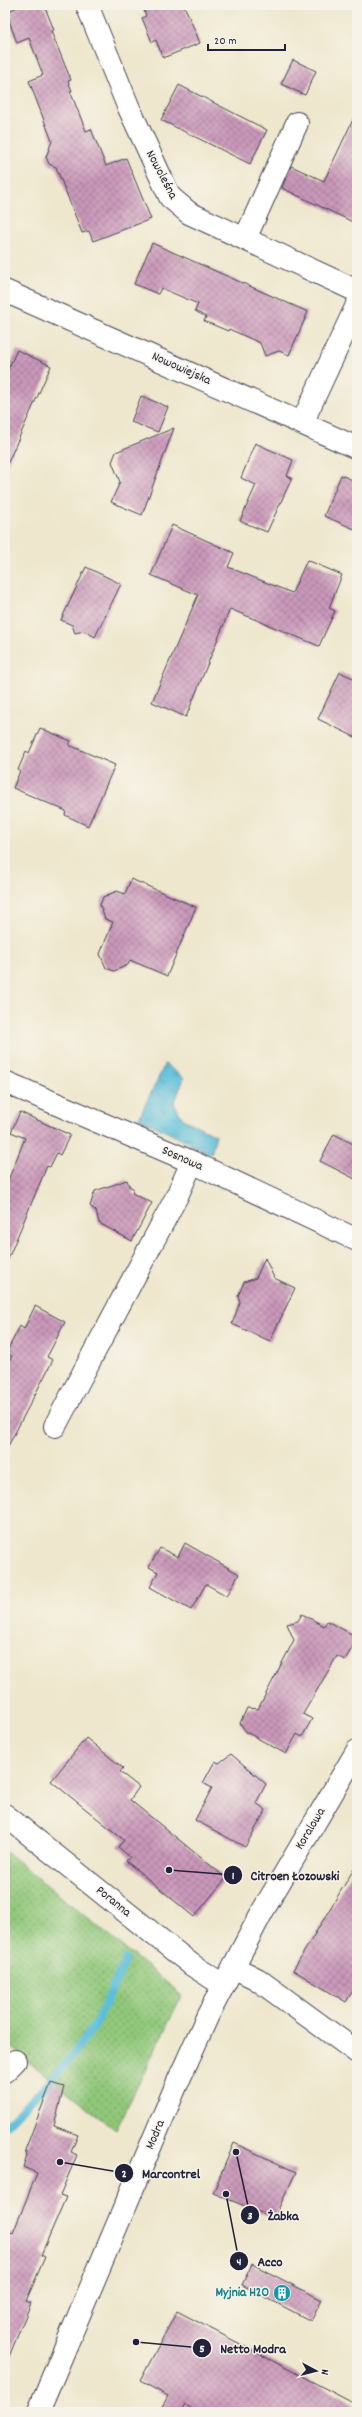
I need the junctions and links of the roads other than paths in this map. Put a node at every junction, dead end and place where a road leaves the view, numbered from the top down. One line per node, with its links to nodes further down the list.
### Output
1 (88, 5): 3 (street, Nowoleśna)
2 (297, 123): 3 (street)
3 (245, 239): 5 (street, Nowoleśna)
4 (5, 291): 7 (street, Nowowiejska)
5 (357, 291)
6 (357, 305): 7 (street)
7 (302, 423): 8 (street, Nowowiejska)
8 (357, 448)
9 (5, 1082): 10 (street, Sosnowa)
10 (192, 1162): 11 (street, Sosnowa); 12 (street)
11 (357, 1240)
12 (55, 1426)
13 (357, 1751): 15 (street, Koralowa)
14 (5, 1815): 16 (street, Poranna)
15 (253, 1928): 16 (street, Modra)
16 (228, 1976): 17 (street, Poranna); 18 (street, Modra)
17 (357, 2052)
18 (38, 2412)

